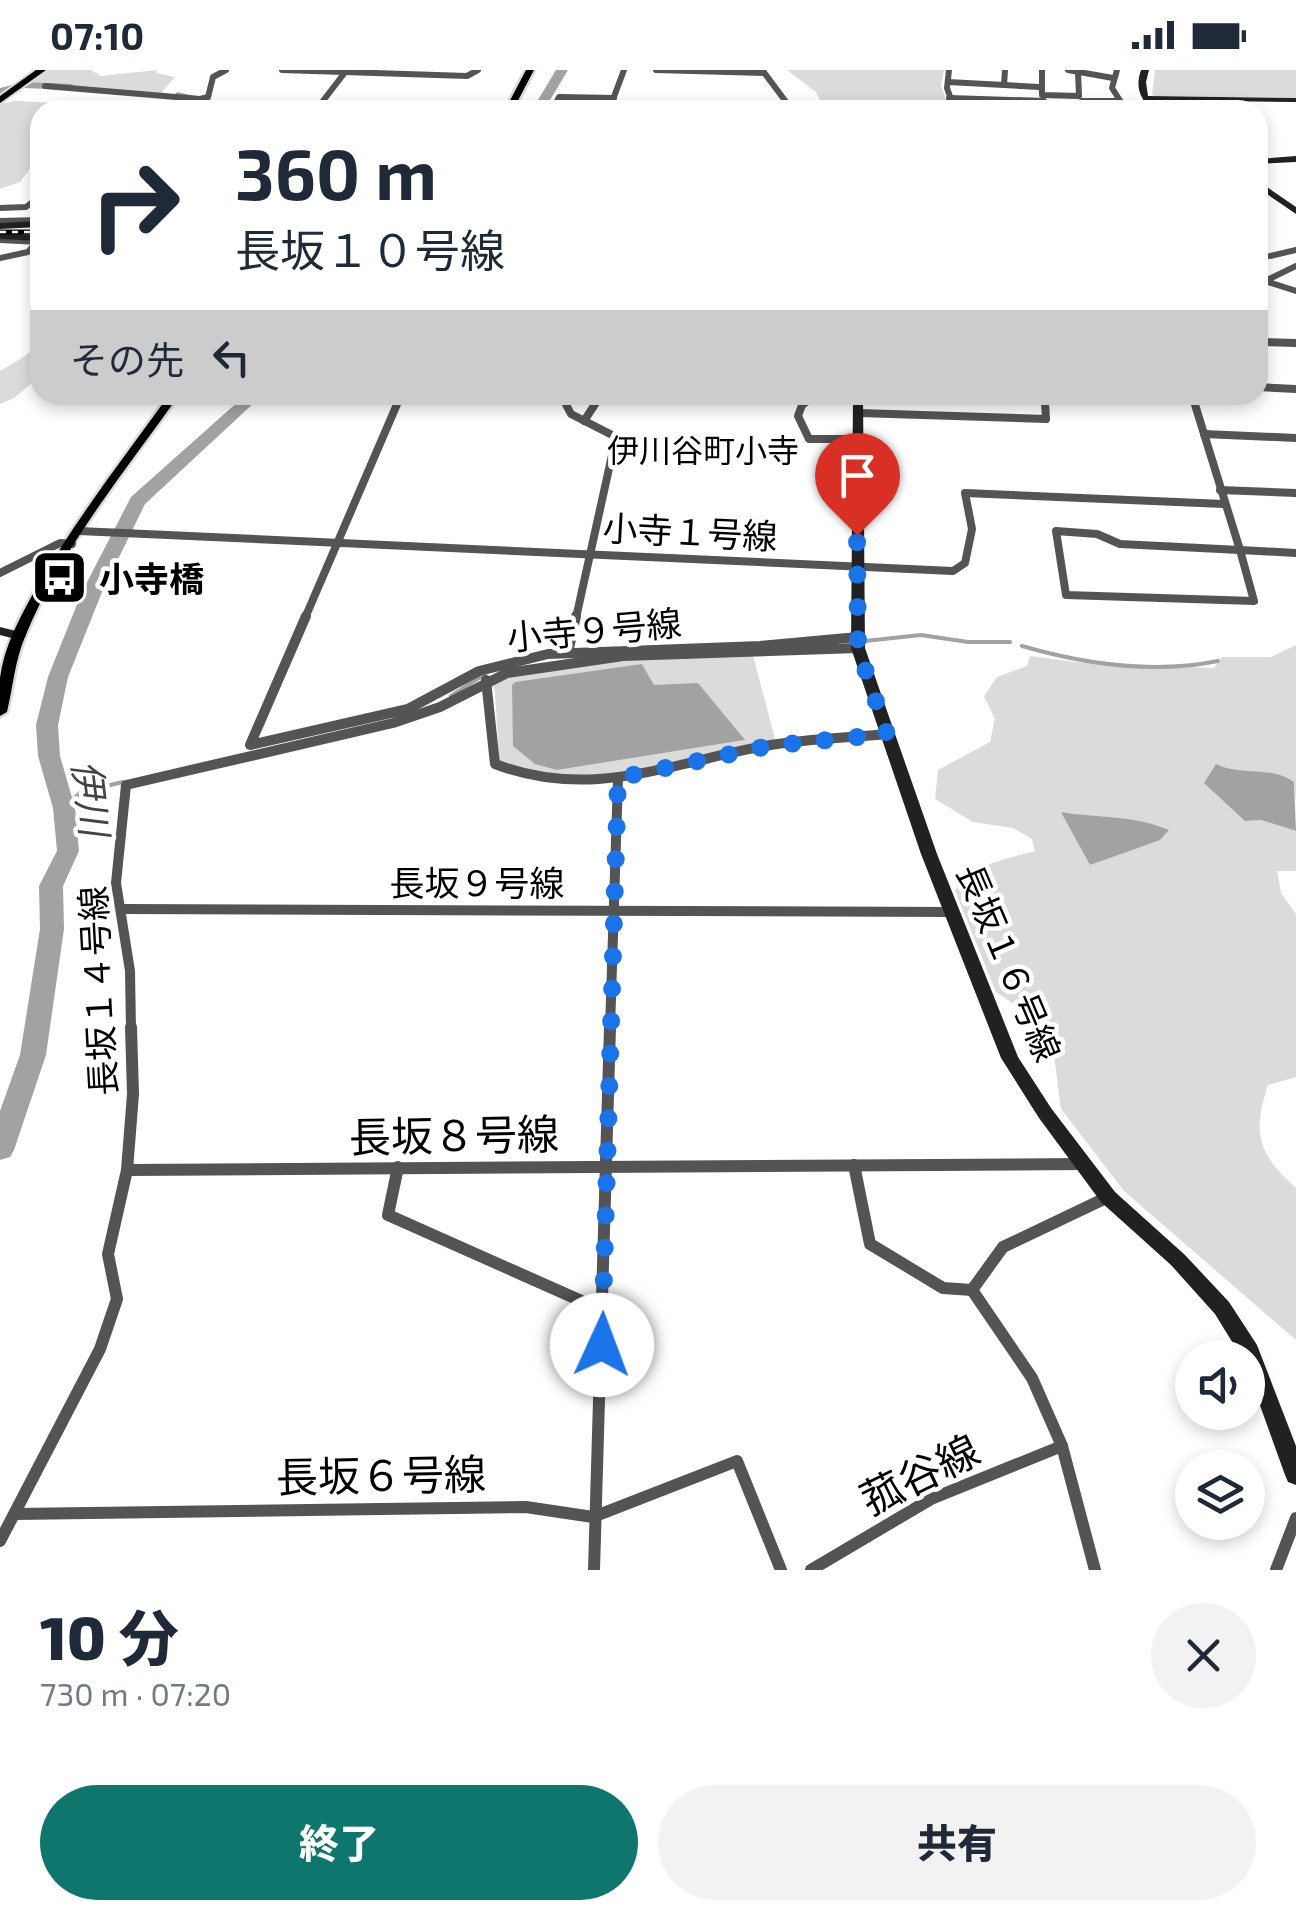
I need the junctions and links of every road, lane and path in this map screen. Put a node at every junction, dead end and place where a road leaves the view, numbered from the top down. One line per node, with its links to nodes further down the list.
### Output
1 (42, 70): 18 (highway)
2 (226, 70): 29 (street)
3 (282, 70): 14 (street)
4 (478, 70): 14 (street)
5 (530, 70): 31 (main road)
6 (624, 70): 26 (street)
7 (656, 70): 15 (street)
8 (948, 70): 20 (street)
9 (1006, 70): 22 (street)
10 (1042, 70): 24 (street)
11 (1068, 70): 16 (street)
12 (1117, 70): 19 (street)
13 (1142, 70): 28 (street)
14 (346, 71): 30 (street)
15 (764, 72): 33 (street)
16 (1078, 72): 19 (street); 24 (street)
17 (968, 74): 21 (street)
18 (28, 75): 25 (highway)
19 (1113, 78): 35 (street)
20 (948, 82): 21 (street); 27 (street)
21 (966, 83): 22 (street)
22 (1004, 85): 24 (street)
23 (45, 86): 29 (street)
24 (1039, 87)
25 (0, 96)
26 (614, 98): 32 (street)
27 (949, 98): 34 (street)
28 (1143, 98): 36 (street)
29 (202, 99)
30 (324, 100)
31 (518, 100)
32 (558, 100)
33 (787, 100)
34 (1044, 100)
35 (1118, 100)
36 (1296, 100)
37 (1296, 159): 38 (street)
38 (1268, 164)
39 (1268, 166): 40 (street)
40 (1296, 167)
41 (1268, 191): 44 (street)
42 (30, 204): 43 (street)
43 (0, 208)
44 (1296, 211)
45 (30, 223): 46 (street)
46 (0, 224)
47 (0, 237): 48 (street)
48 (30, 239)
49 (30, 250): 52 (street)
50 (1296, 250): 51 (street)
51 (1270, 256)
52 (0, 258)
53 (1296, 266): 54 (street)
54 (1268, 279)
55 (1268, 282): 56 (street)
56 (1296, 291)
57 (1268, 342): 58 (street)
58 (1296, 343)
59 (1268, 388): 60 (street)
60 (1296, 389)
61 (167, 405): 77 (main road)
62 (397, 405): 78 (street)
63 (567, 405): 70 (street)
64 (594, 405): 70 (street)
65 (803, 405): 73 (street)
66 (859, 405): 69 (street)
67 (1045, 405): 69 (street)
68 (1195, 405): 71 (street)
69 (859, 413): 73 (street)
70 (584, 421): 80 (street)
71 (1204, 434): 72 (street); 74 (street)
72 (1296, 438)
73 (858, 439): 82 (street)
74 (1220, 490): 75 (street); 76 (street)
75 (1296, 493)
76 (1224, 504): 79 (street); 82 (street, 小寺１号線)
77 (76, 538): 78 (street, 小寺１号線); 83 (street, 小寺１号線); 85 (main road)
78 (336, 542): 80 (street, 小寺１号線); 92 (street)
79 (1240, 550): 79 (street); 81 (street)
80 (590, 553): 82 (street, 小寺１号線); 88 (street)
81 (1296, 553)
82 (856, 566): 86 (street)
83 (0, 574)
84 (0, 631): 85 (street)
85 (19, 636): 90 (main road)
86 (858, 642): 87 (street); 91 (street, 長坂１６号線)
87 (657, 651): 88 (street, 小寺９号線); 89 (street, 長坂１４号線)
88 (568, 652): 92 (street, 小寺９号線)
89 (486, 680): 92 (street, 長坂１４号線); 93 (street)
90 (0, 712)
91 (887, 734): 93 (street); 96 (street, 長坂１６号線)
92 (250, 751): 94 (street, 長坂１４号線)
93 (618, 778): 95 (street)
94 (124, 909): 95 (street, 長坂９号線); 101 (street, 長坂１４号線)
95 (615, 910): 96 (street, 長坂９号線); 99 (street)
96 (951, 912): 98 (street, 長坂１６号線)
97 (854, 1164): 98 (street, 長坂８号線); 99 (street, 長坂８号線); 103 (street)
98 (1081, 1164): 102 (street, 長坂１６号線)
99 (608, 1165): 100 (street, 長坂８号線); 104 (street)
100 (398, 1167): 101 (street, 長坂８号線); 104 (street)
101 (128, 1170): 107 (street, 長坂１４号線)
102 (1108, 1197): 103 (street); 106 (street, 長坂１６号線)
103 (972, 1290): 105 (street)
104 (604, 1310): 108 (street)
105 (1062, 1446): 113 (street, 菰谷線); 114 (street)
106 (1296, 1475)
107 (15, 1514): 108 (street, 長坂６号線); 110 (street, 長坂１４号線)
108 (593, 1517): 111 (street); 112 (street, 長坂６号線)
109 (1296, 1518): 115 (street)
110 (0, 1540)
111 (594, 1570)
112 (781, 1570)
113 (811, 1570)
114 (1095, 1570)
115 (1276, 1570)

